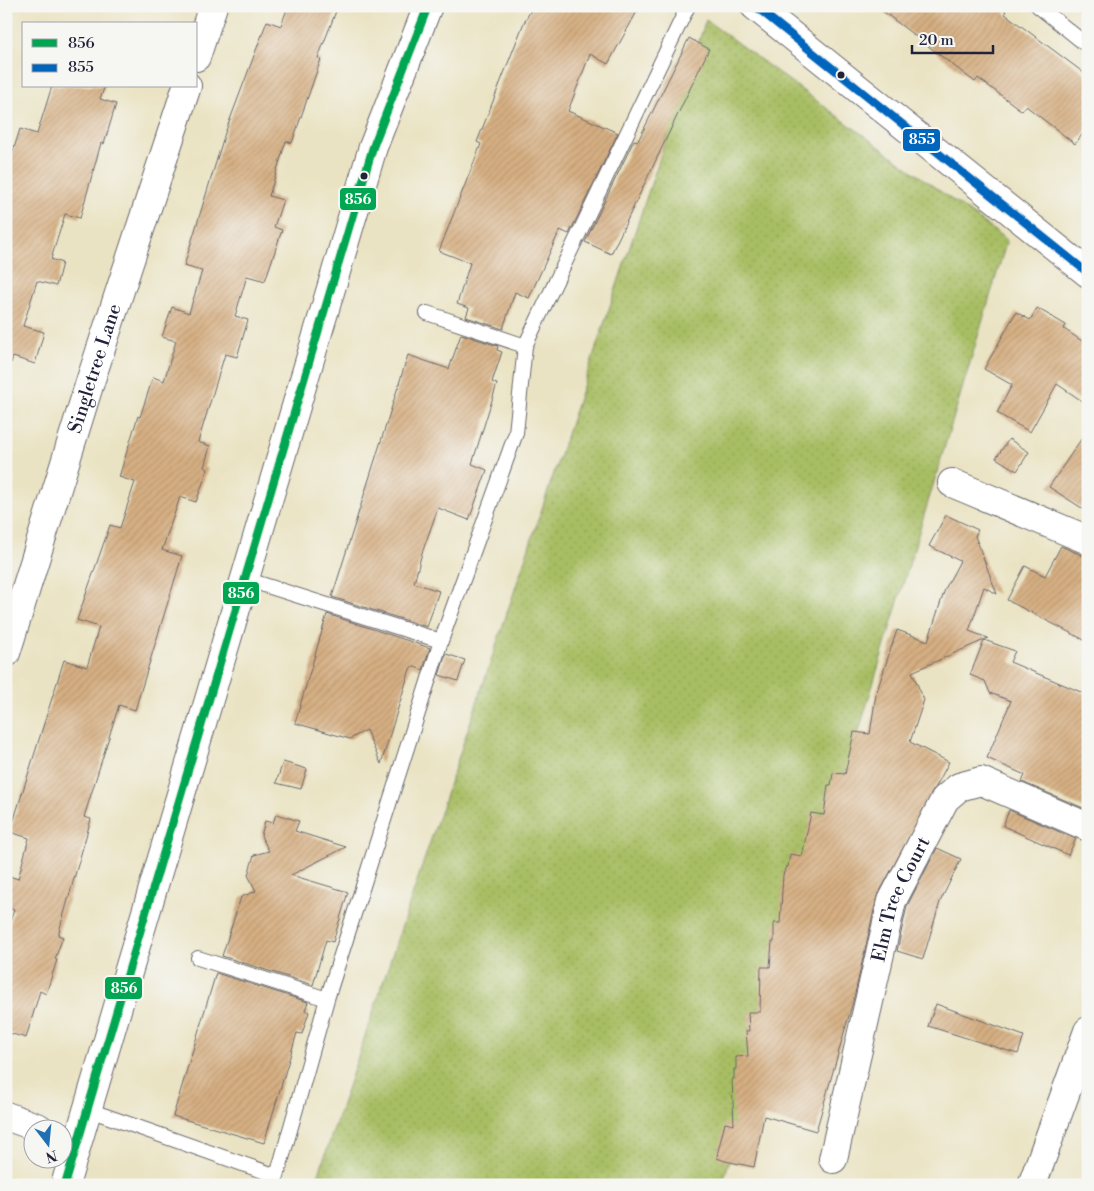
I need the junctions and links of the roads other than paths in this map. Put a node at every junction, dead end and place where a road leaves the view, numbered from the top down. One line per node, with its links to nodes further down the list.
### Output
1 (213, 6): 7 (street)
2 (428, 6): 14 (street)
3 (688, 6): 11 (lane)
4 (755, 6): 9 (street)
5 (1038, 6): 6 (lane)
6 (1088, 46)
7 (198, 51)
8 (186, 88): 16 (street, Singletree Lane)
9 (1088, 272)
10 (427, 313): 11 (lane)
11 (525, 346): 15 (lane)
12 (952, 483): 13 (street)
13 (1088, 540)
14 (245, 579): 15 (lane); 21 (street)
15 (441, 641): 19 (lane)
16 (6, 653)
17 (1088, 827): 25 (street, Elm Tree Court)
18 (198, 958): 19 (lane)
19 (328, 999): 27 (lane)
20 (1088, 1031): 29 (street)
21 (89, 1110): 24 (street); 27 (lane)
22 (6, 1116): 23 (street)
23 (22, 1122)
24 (72, 1136)
25 (832, 1159)
26 (67, 1168): 28 (street)
27 (276, 1180)
28 (66, 1185)
29 (1032, 1185)

